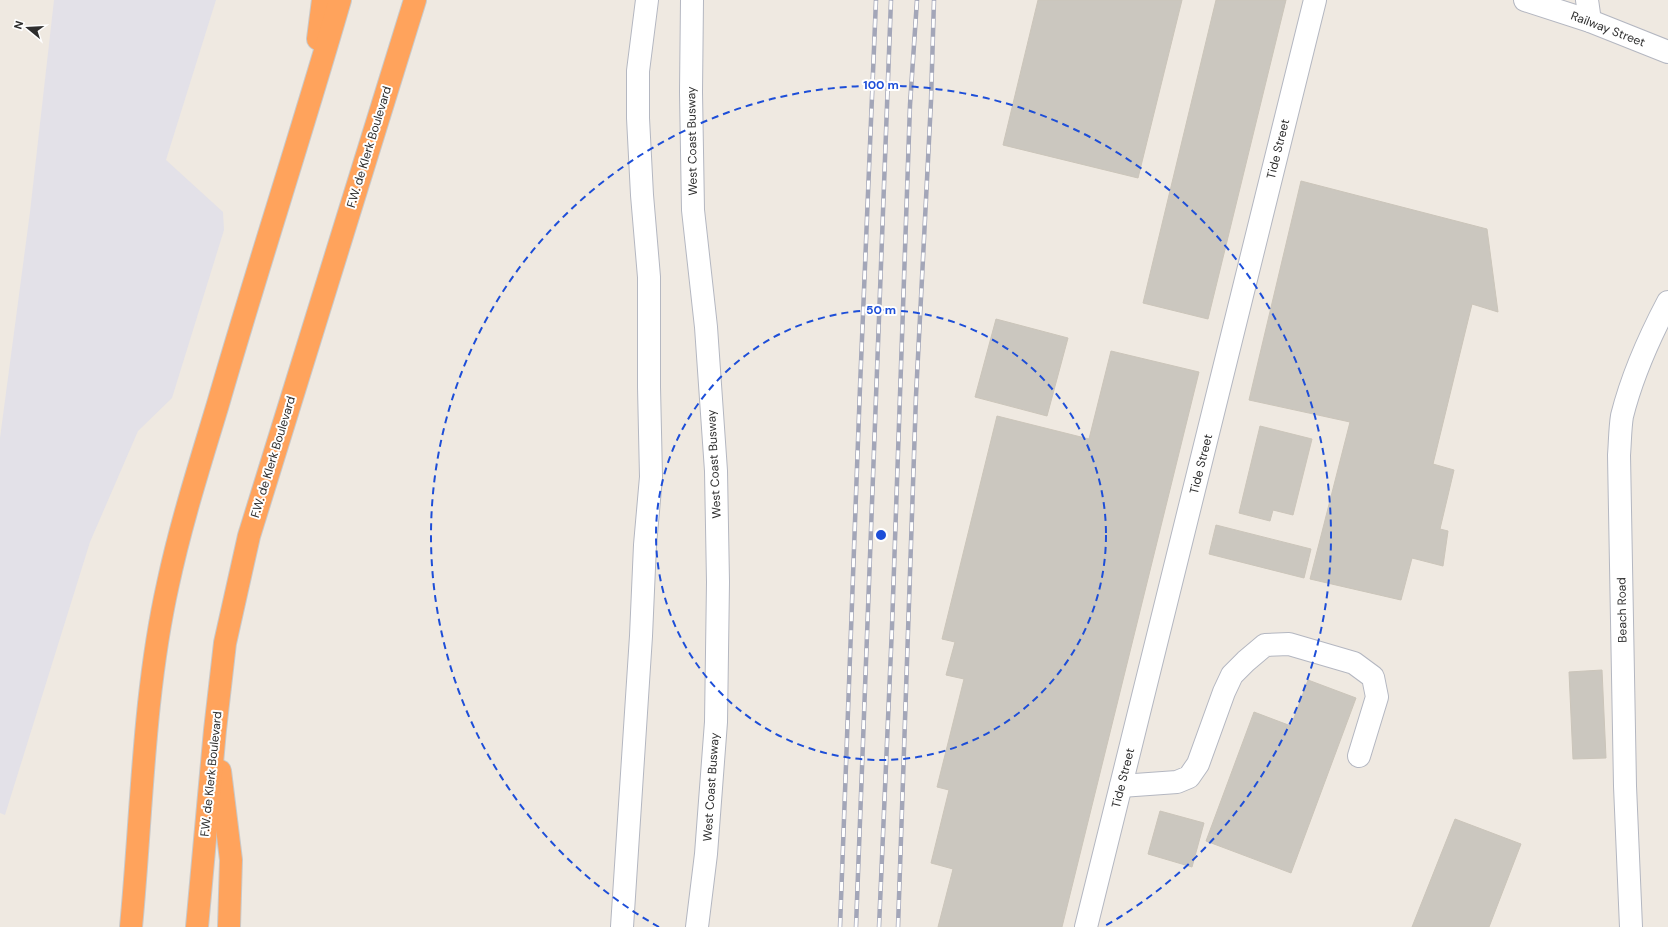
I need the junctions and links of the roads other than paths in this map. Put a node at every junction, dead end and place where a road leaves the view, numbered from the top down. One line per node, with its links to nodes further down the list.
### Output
1 (322, 0): 10 (highway)
2 (340, 0): 10 (highway)
3 (415, 0): 12 (highway, F.W. de Klerk Boulevard)
4 (647, 0): 18 (street)
5 (692, 0): 19 (street, West Coast Busway)
6 (1314, 0): 14 (street, Tide Street)
7 (1526, 0): 8 (street, Railway Street)
8 (1588, 10): 9 (street, Railway Street)
9 (1668, 52)
10 (309, 108): 15 (highway)
11 (1668, 302): 21 (street, Beach Road)
12 (215, 730): 16 (highway, F.W. de Klerk Boulevard); 17 (highway)
13 (1359, 756): 14 (street)
14 (1121, 786): 20 (street, Tide Street)
15 (131, 927)
16 (197, 927)
17 (229, 927)
18 (622, 927)
19 (697, 927)
20 (1086, 927)
21 (1631, 927)

